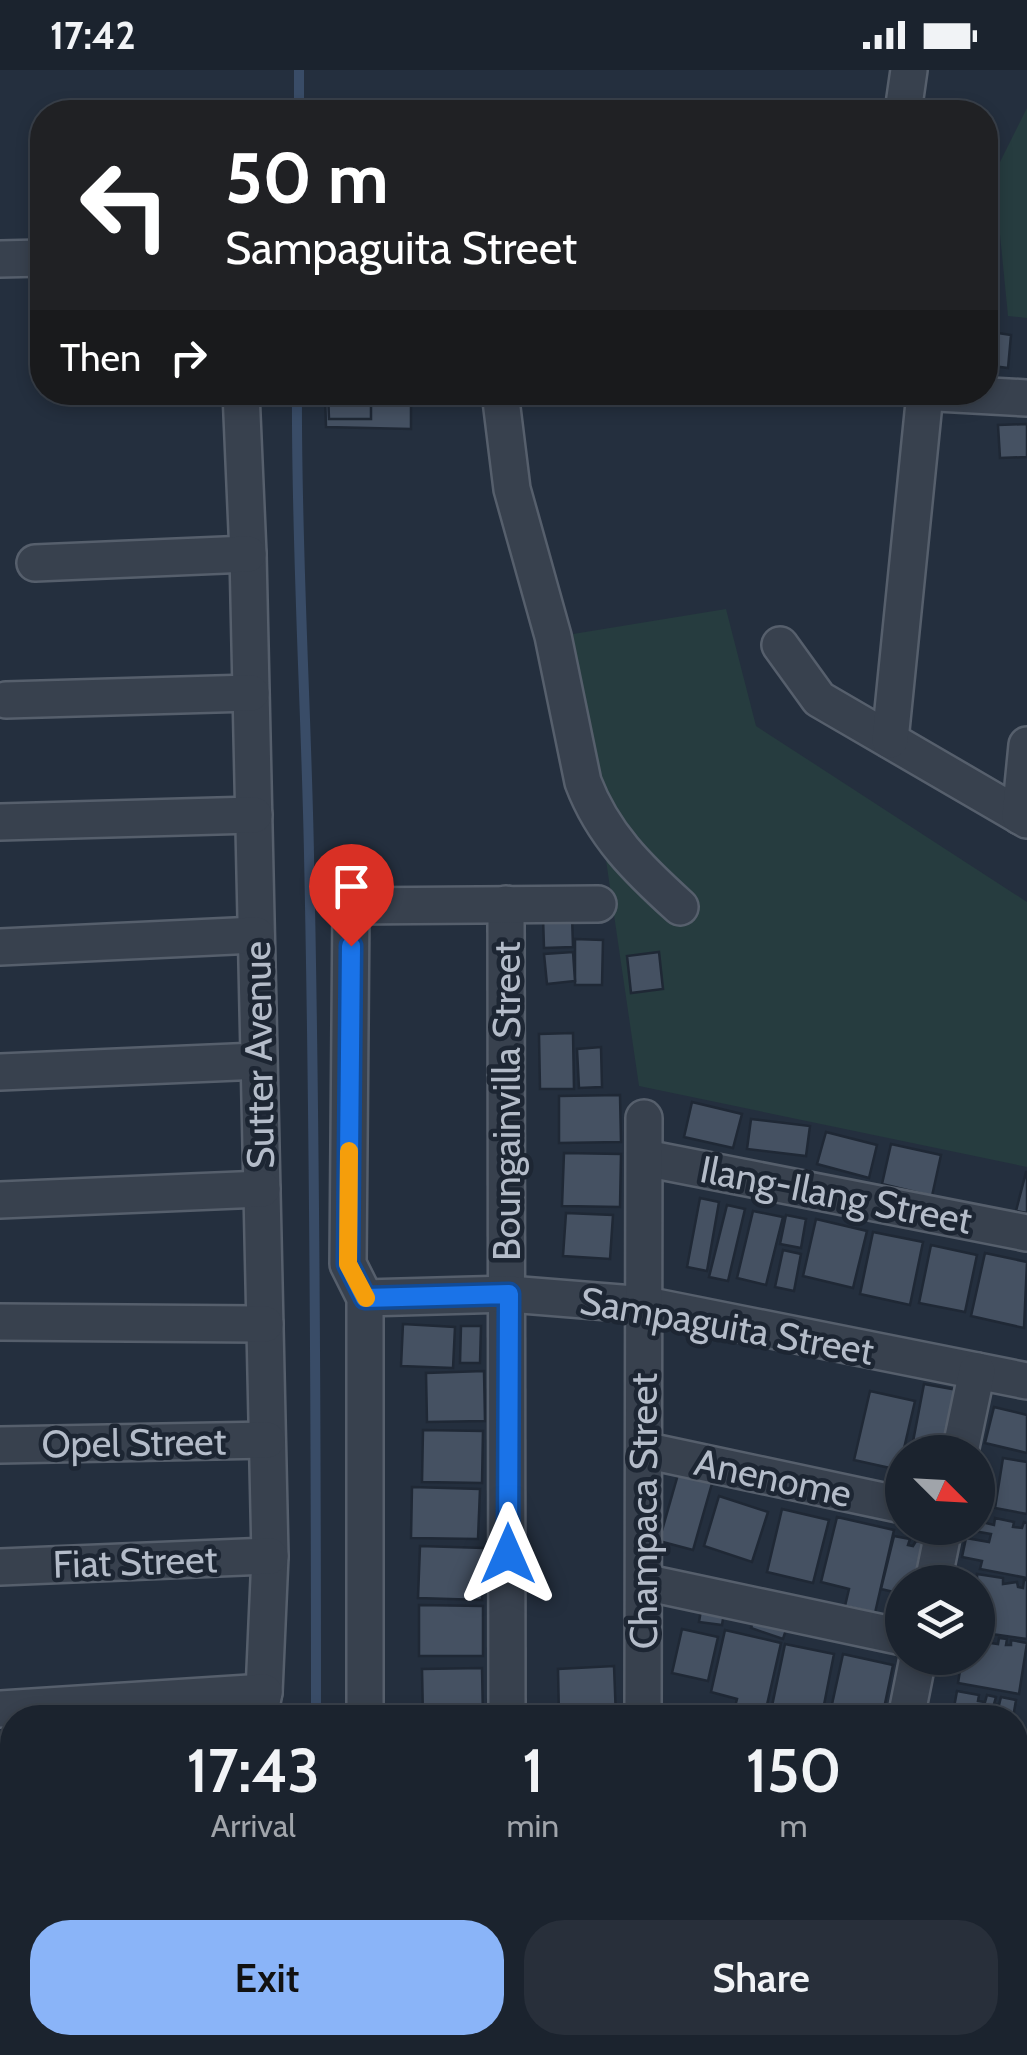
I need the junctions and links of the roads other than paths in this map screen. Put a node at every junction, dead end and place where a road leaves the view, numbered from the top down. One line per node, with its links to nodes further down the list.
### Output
1 (910, 70): 2 (street)
2 (905, 100)
3 (30, 258): 4 (street)
4 (0, 259)
5 (998, 397): 6 (street)
6 (1027, 398)
7 (242, 405): 10 (street, Sutter Avenue)
8 (502, 405): 22 (street)
9 (921, 405): 15 (street)
10 (248, 554): 11 (street); 13 (street, Sutter Avenue)
11 (36, 563)
12 (780, 646): 15 (street)
13 (251, 693): 14 (street); 17 (street, Sutter Avenue)
14 (6, 700)
15 (890, 740): 18 (street)
16 (1027, 745): 18 (street)
17 (254, 815): 19 (street); 23 (street, Sutter Avenue)
18 (1024, 818)
19 (0, 822)
20 (506, 904): 21 (street); 32 (street, Boungainvilla Street); 33 (street)
21 (598, 904)
22 (680, 906)
23 (256, 935): 24 (street); 25 (street, Sutter Avenue)
24 (0, 947)
25 (259, 1061): 26 (street); 29 (street, Sutter Avenue)
26 (0, 1072)
27 (644, 1118): 28 (street, Champaca Street)
28 (645, 1158): 31 (street, Ilang-Ilang Street); 34 (street, Champaca Street)
29 (262, 1189): 30 (street); 36 (street, Sutter Avenue)
30 (0, 1200)
31 (1027, 1233)
32 (509, 1294): 33 (street, Sampaguita Street); 34 (street, Sampaguita Street); 51 (street, Boungainvilla Street)
33 (365, 1298): 50 (street)
34 (646, 1305): 37 (street, Sampaguita Street); 42 (street, Champaca Street)
35 (0, 1322): 36 (street)
36 (265, 1324): 40 (street, Sutter Avenue)
37 (977, 1371): 38 (street, Sampaguita Street); 39 (street)
38 (1027, 1381)
39 (964, 1435)
40 (267, 1440): 41 (street, Opel Street); 44 (street, Sutter Avenue)
41 (0, 1446)
42 (644, 1450): 43 (street, Anenome); 46 (street, Champaca Street)
43 (885, 1501)
44 (270, 1556): 45 (street, Fiat Street); 49 (street, Sutter Avenue)
45 (0, 1567)
46 (644, 1582): 47 (street); 52 (street, Champaca Street)
47 (885, 1633)
48 (915, 1675): 53 (street)
49 (262, 1705)
50 (365, 1705)
51 (507, 1705)
52 (649, 1705)
53 (909, 1705)

